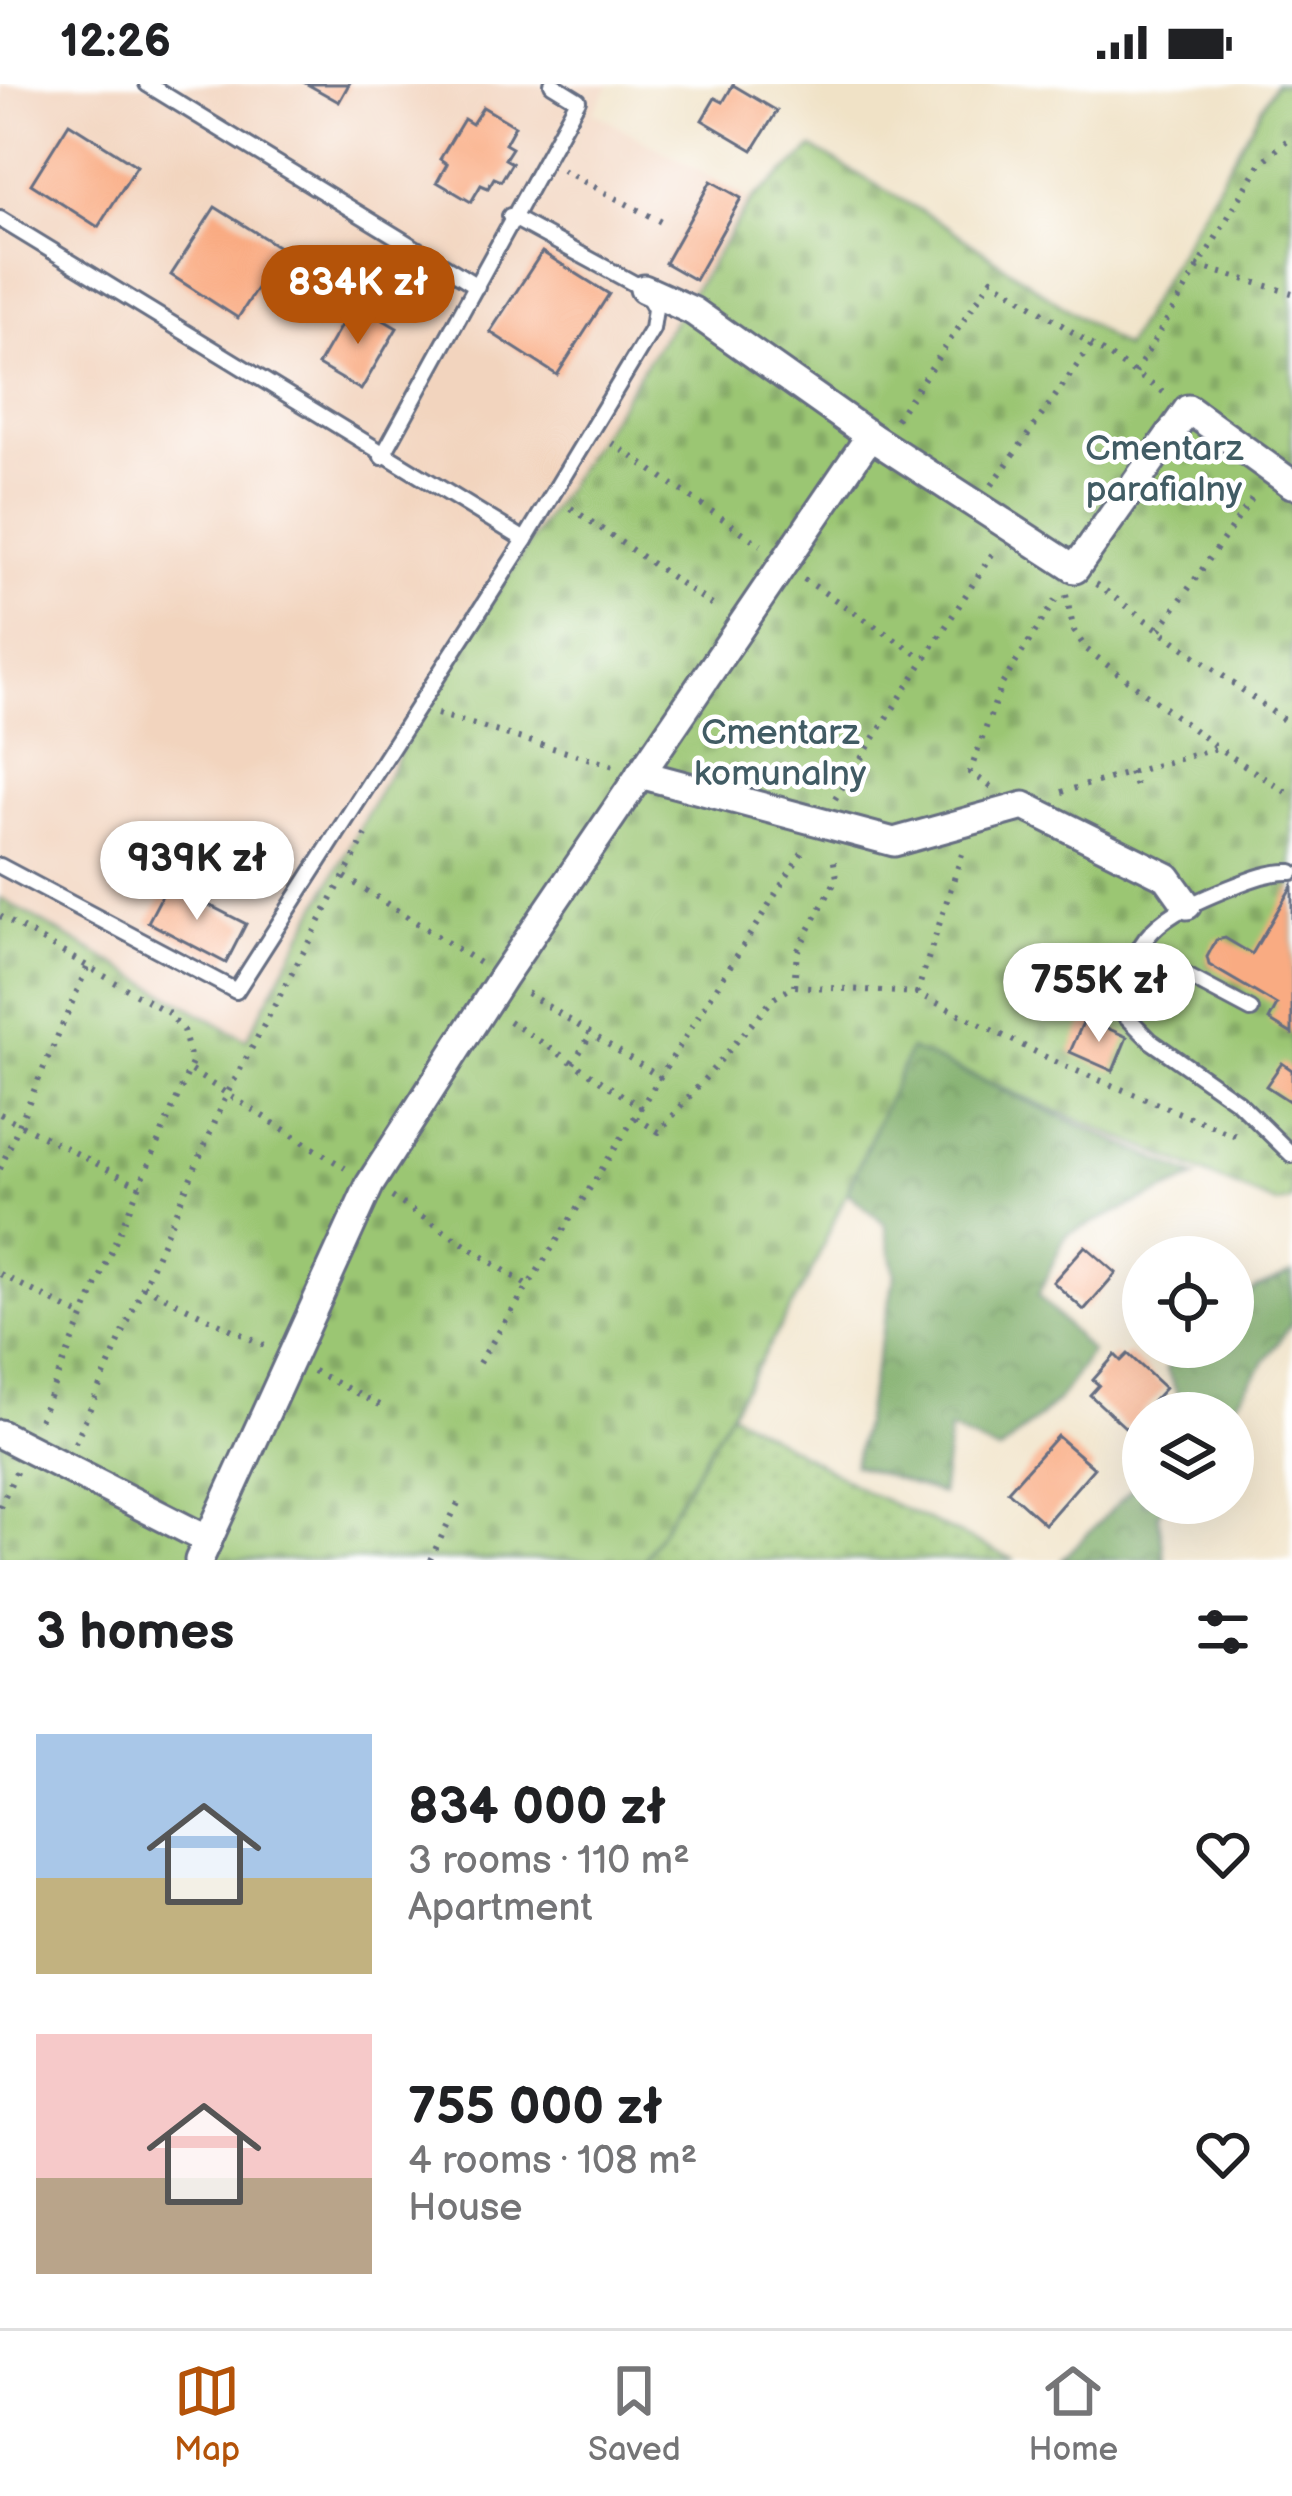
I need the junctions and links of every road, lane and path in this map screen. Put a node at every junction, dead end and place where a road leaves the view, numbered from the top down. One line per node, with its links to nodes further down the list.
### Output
1 (146, 84): 11 (lane)
2 (552, 84): 6 (lane)
3 (1292, 136): 4 (path)
4 (1280, 150): 5 (path); 10 (path)
5 (1292, 157)
6 (544, 159): 7 (lane); 9 (path)
7 (510, 216): 11 (lane); 12 (lane)
8 (0, 219): 20 (lane)
9 (665, 224)
10 (1197, 266): 13 (path); 15 (path)
11 (477, 286): 20 (lane)
12 (644, 289): 18 (street); 27 (lane)
13 (1292, 293)
14 (1091, 346): 15 (path); 18 (path); 24 (path)
15 (1135, 373): 16 (path)
16 (1188, 409): 22 (street); 29 (street)
17 (624, 424): 19 (path)
18 (875, 439): 24 (street); 28 (street)
19 (612, 443): 21 (path); 28 (path)
20 (382, 457): 27 (lane)
21 (602, 459)
22 (1282, 477): 31 (path)
23 (580, 491): 25 (path)
24 (979, 504): 29 (street)
25 (569, 507): 26 (path); 30 (path)
26 (557, 525)
27 (524, 540): 43 (lane)
28 (782, 562): 30 (street); 32 (path)
29 (1075, 568): 31 (path)
30 (741, 625): 37 (street)
31 (1159, 630): 34 (path)
32 (924, 659)
33 (445, 694): 37 (path)
34 (1292, 726)
35 (1219, 748): 36 (path); 39 (path); 40 (path)
36 (1130, 772): 38 (path); 40 (path)
37 (640, 774): 40 (street); 51 (street)
38 (1138, 794)
39 (1292, 796)
40 (1024, 806): 47 (street)
41 (378, 815): 45 (path)
42 (831, 853): 52 (path)
43 (0, 866)
44 (1292, 872): 47 (lane)
45 (344, 876): 51 (path); 59 (path)
46 (954, 883): 53 (path)
47 (1187, 905): 49 (lane)
48 (0, 916): 50 (path)
49 (1138, 950): 54 (lane); 64 (lane)
50 (88, 967): 58 (path); 63 (path)
51 (502, 978): 56 (path); 69 (street)
52 (794, 986): 53 (path); 62 (path)
53 (916, 993): 64 (path)
54 (1251, 1010)
55 (504, 1021): 57 (path)
56 (591, 1034): 57 (path); 60 (path)
57 (572, 1063): 60 (path)
58 (191, 1071): 59 (path); 68 (path)
59 (228, 1092): 69 (path); 77 (path)
60 (642, 1108): 62 (path)
61 (0, 1114): 63 (path)
62 (636, 1118): 72 (path)
63 (19, 1124): 66 (path); 68 (path)
64 (1279, 1144): 65 (lane)
65 (1292, 1155)
66 (0, 1169)
67 (403, 1177): 69 (path)
68 (140, 1186): 73 (path)
69 (383, 1192): 70 (path); 72 (path); 80 (street)
70 (379, 1215)
71 (0, 1274): 73 (path)
72 (528, 1286): 74 (path)
73 (84, 1317): 76 (path)
74 (479, 1363)
75 (0, 1434): 76 (street)
76 (27, 1448): 77 (street); 79 (path)
77 (64, 1468): 80 (street)
78 (461, 1497): 81 (path)
79 (0, 1508)
80 (203, 1550)
81 (430, 1560)

